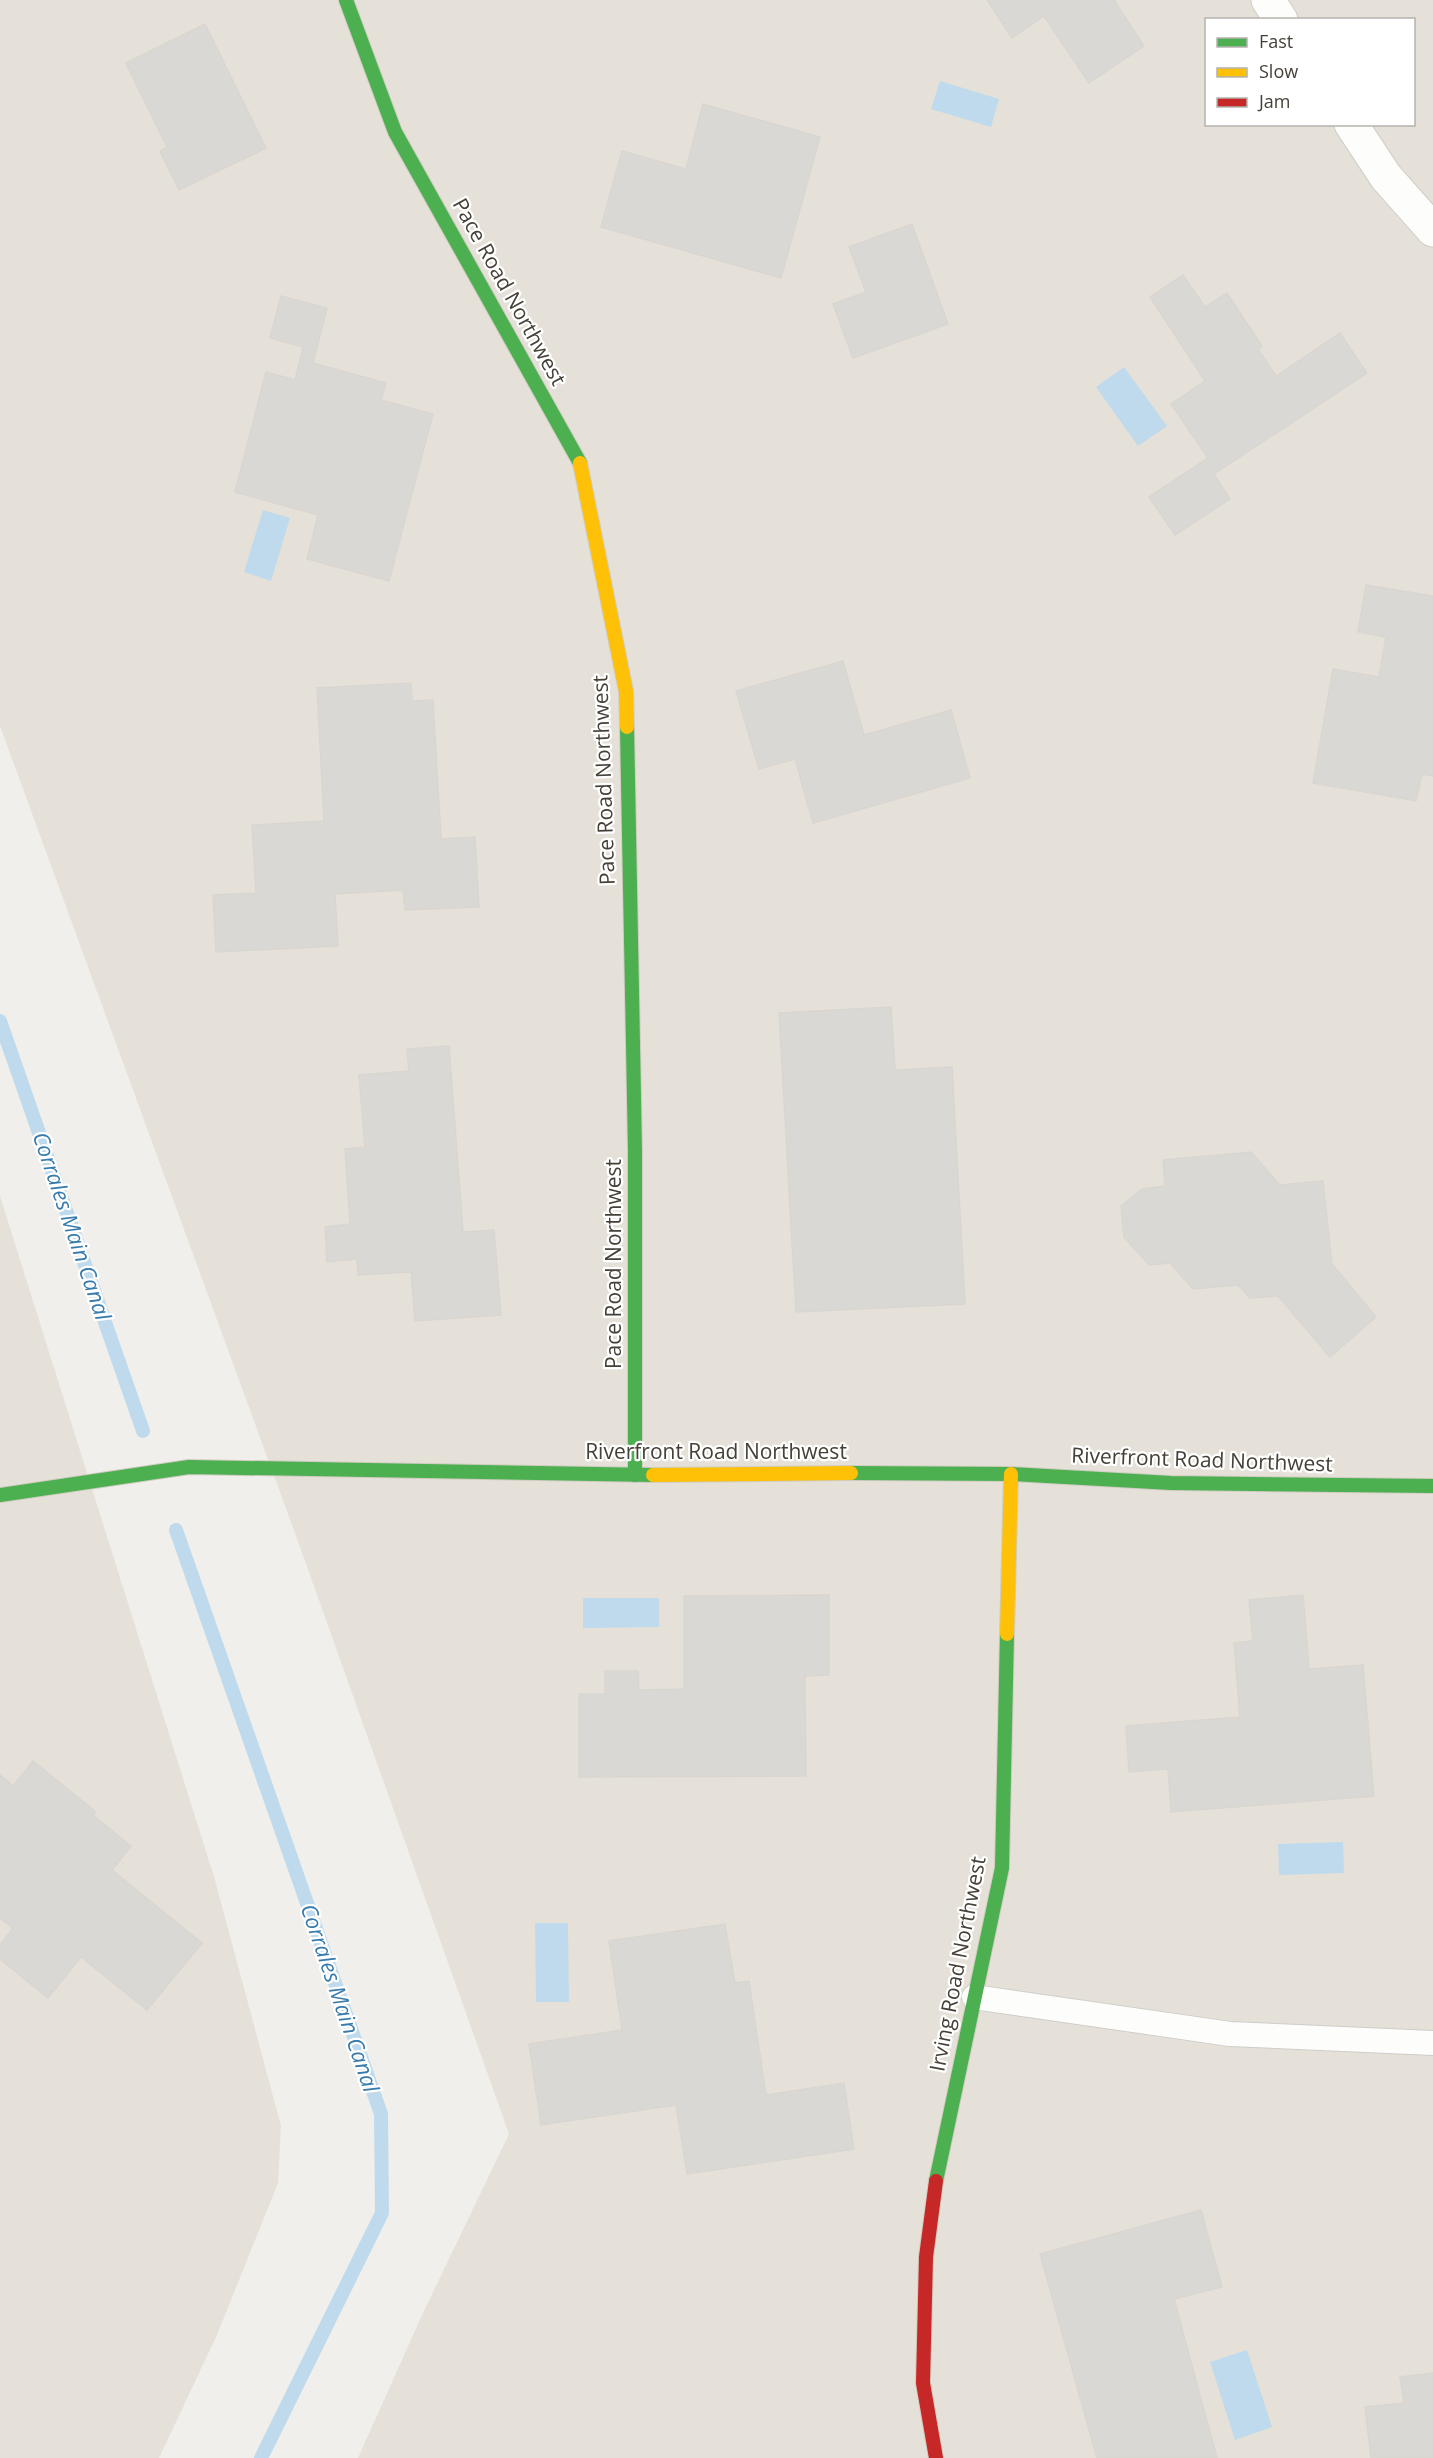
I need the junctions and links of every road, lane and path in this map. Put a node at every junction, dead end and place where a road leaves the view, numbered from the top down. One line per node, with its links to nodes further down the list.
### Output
1 (346, 0): 6 (street, Pace Road Northwest)
2 (1268, 0): 3 (street)
3 (1280, 18)
4 (1351, 126): 5 (street)
5 (1433, 230)
6 (635, 1474): 7 (street, Riverfront Road Northwest); 9 (street, Riverfront Road Northwest)
7 (1011, 1474): 8 (street, Riverfront Road Northwest); 10 (street, Irving Road Northwest)
8 (1433, 1486)
9 (0, 1495)
10 (974, 1997): 11 (lane); 12 (street, Irving Road Northwest)
11 (1433, 2043)
12 (936, 2458)

